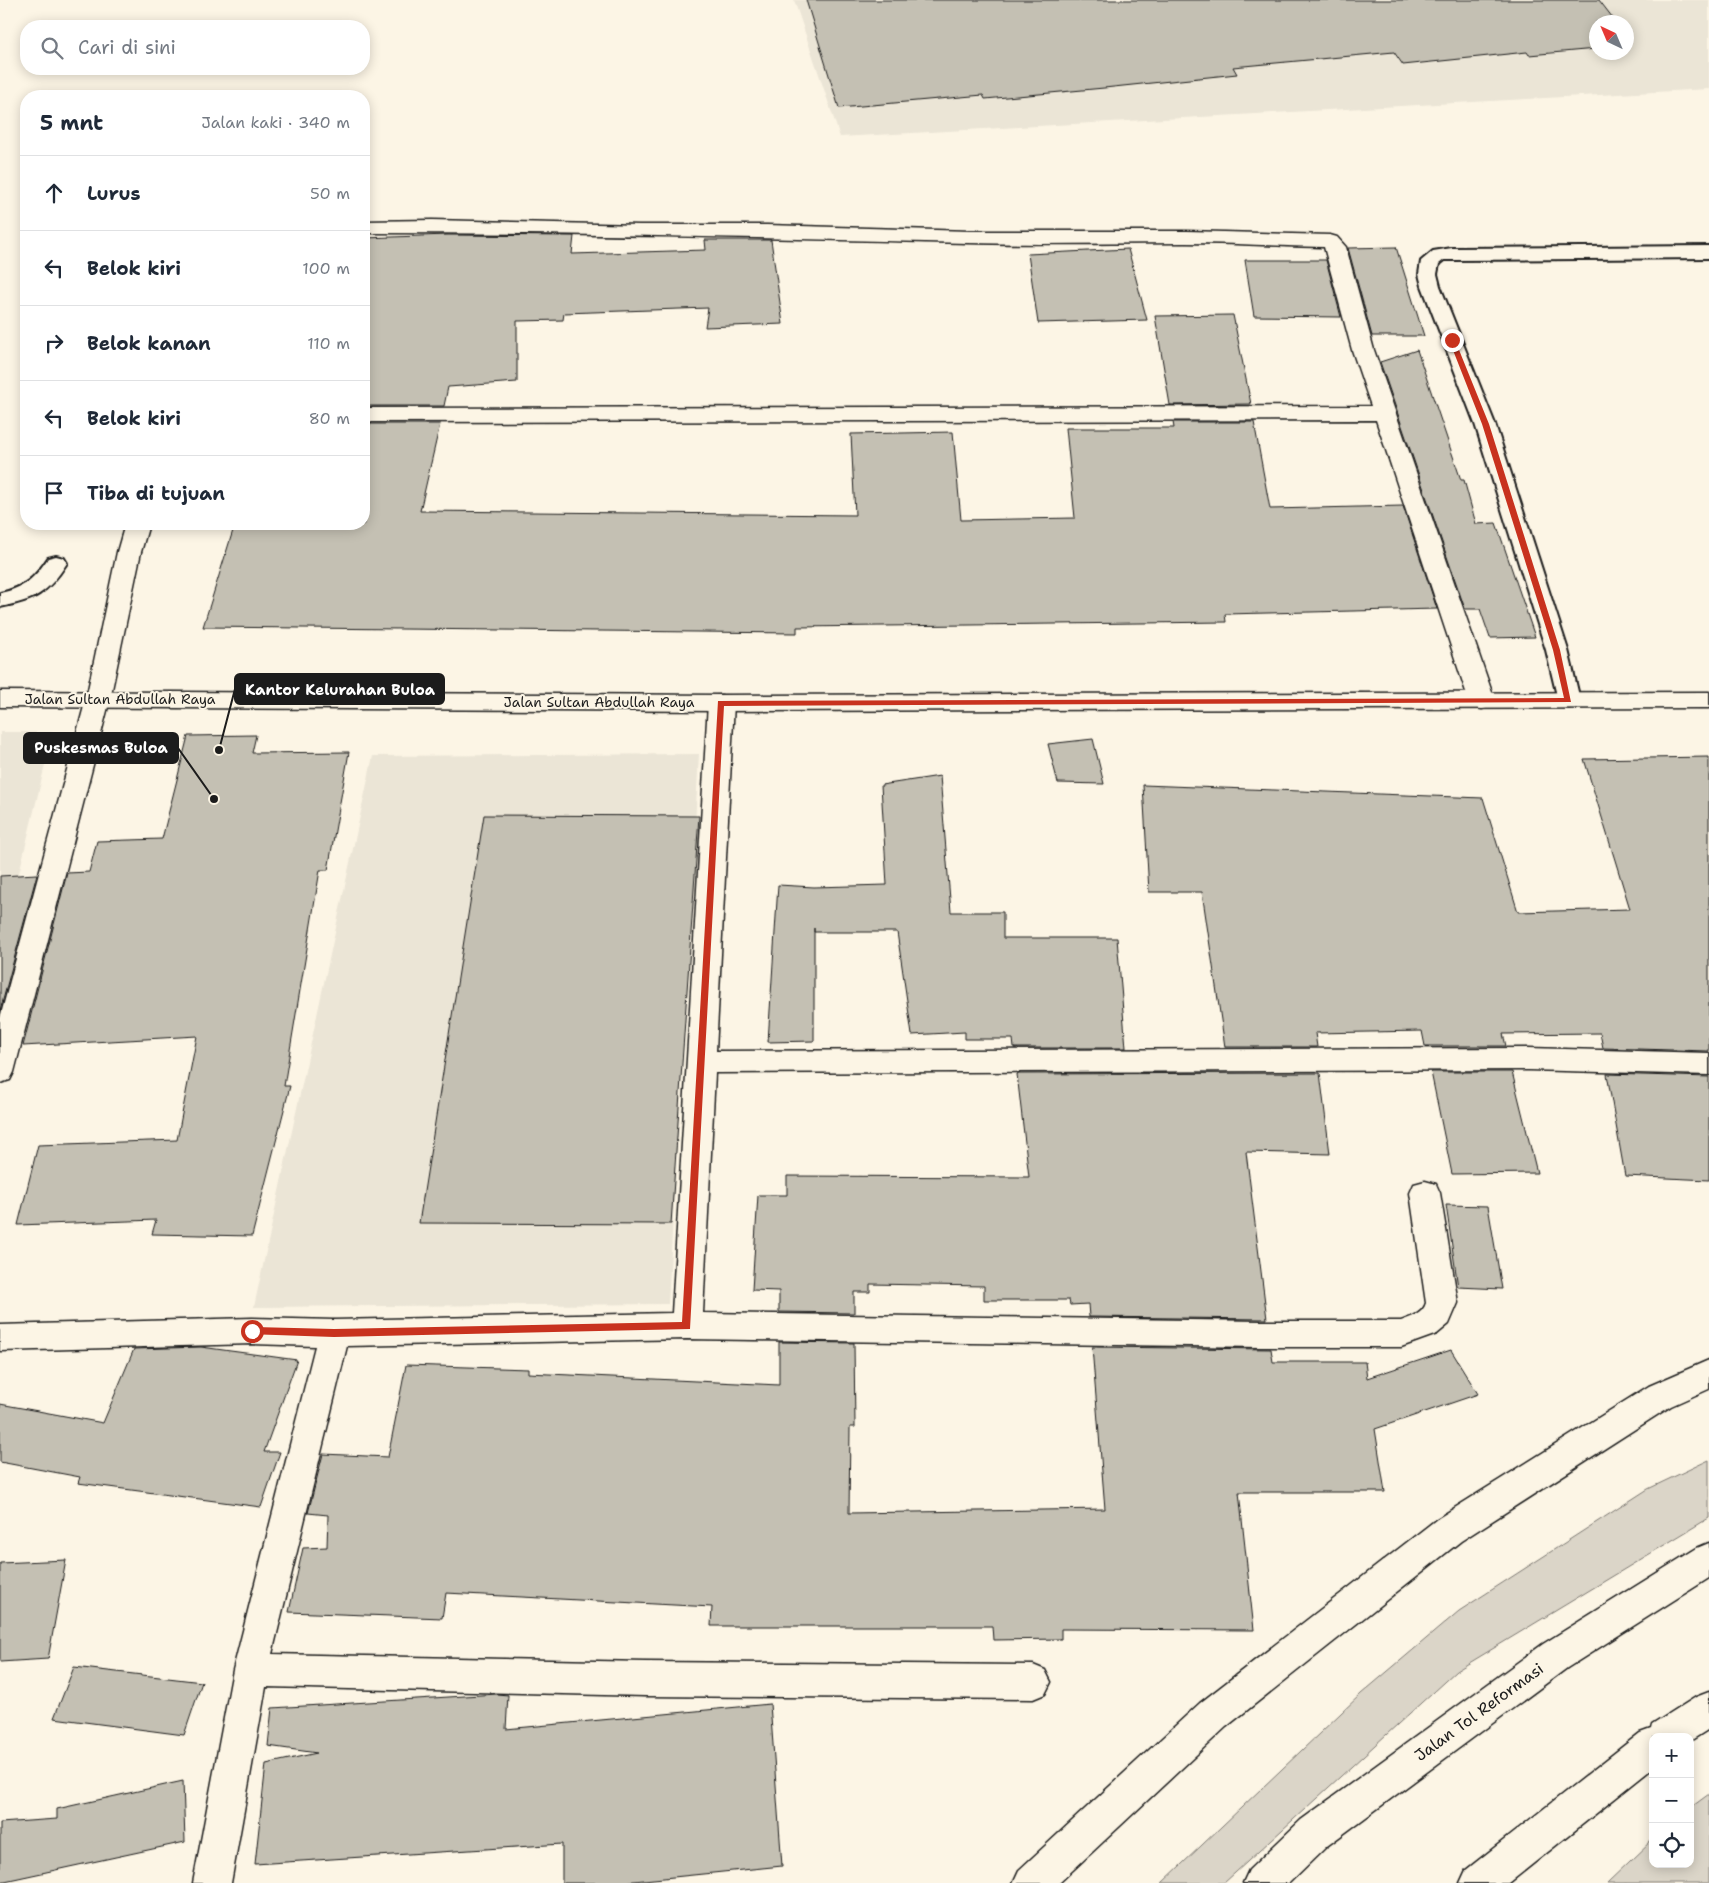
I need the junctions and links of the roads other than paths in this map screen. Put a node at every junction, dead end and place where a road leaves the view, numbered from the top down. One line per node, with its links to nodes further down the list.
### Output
1 (370, 226): 3 (main road)
2 (1709, 252): 11 (lane)
3 (1384, 413): 4 (main road); 10 (main road)
4 (370, 415)
5 (136, 530): 9 (main road)
6 (56, 563): 7 (lane)
7 (0, 600)
8 (0, 699): 9 (main road, Jalan Sultan Abdullah Raya)
9 (98, 699): 13 (main road, Jalan Sultan Abdullah Raya); 14 (main road)
10 (1482, 700): 11 (main road, Jalan Sultan Abdullah Raya); 13 (main road, Jalan Sultan Abdullah Raya)
11 (1569, 700): 12 (main road, Jalan Sultan Abdullah Raya)
12 (1709, 700)
13 (720, 703): 15 (main road)
14 (4, 1037): 17 (main road)
15 (700, 1062): 16 (main road); 19 (main road)
16 (1709, 1064)
17 (0, 1072)
18 (1425, 1193): 19 (main road)
19 (687, 1326): 20 (main road)
20 (334, 1333): 21 (main road); 24 (main road)
21 (0, 1338)
22 (1709, 1374): 30 (main road)
23 (1709, 1559): 31 (main road, Jalan Tol Reformasi)
24 (252, 1670): 25 (main road); 29 (main road)
25 (1033, 1682)
26 (1709, 1709): 27 (main road)
27 (1671, 1733)
28 (1649, 1748): 32 (main road)
29 (212, 1883)
30 (1032, 1883)
31 (1262, 1883)
32 (1479, 1883)

